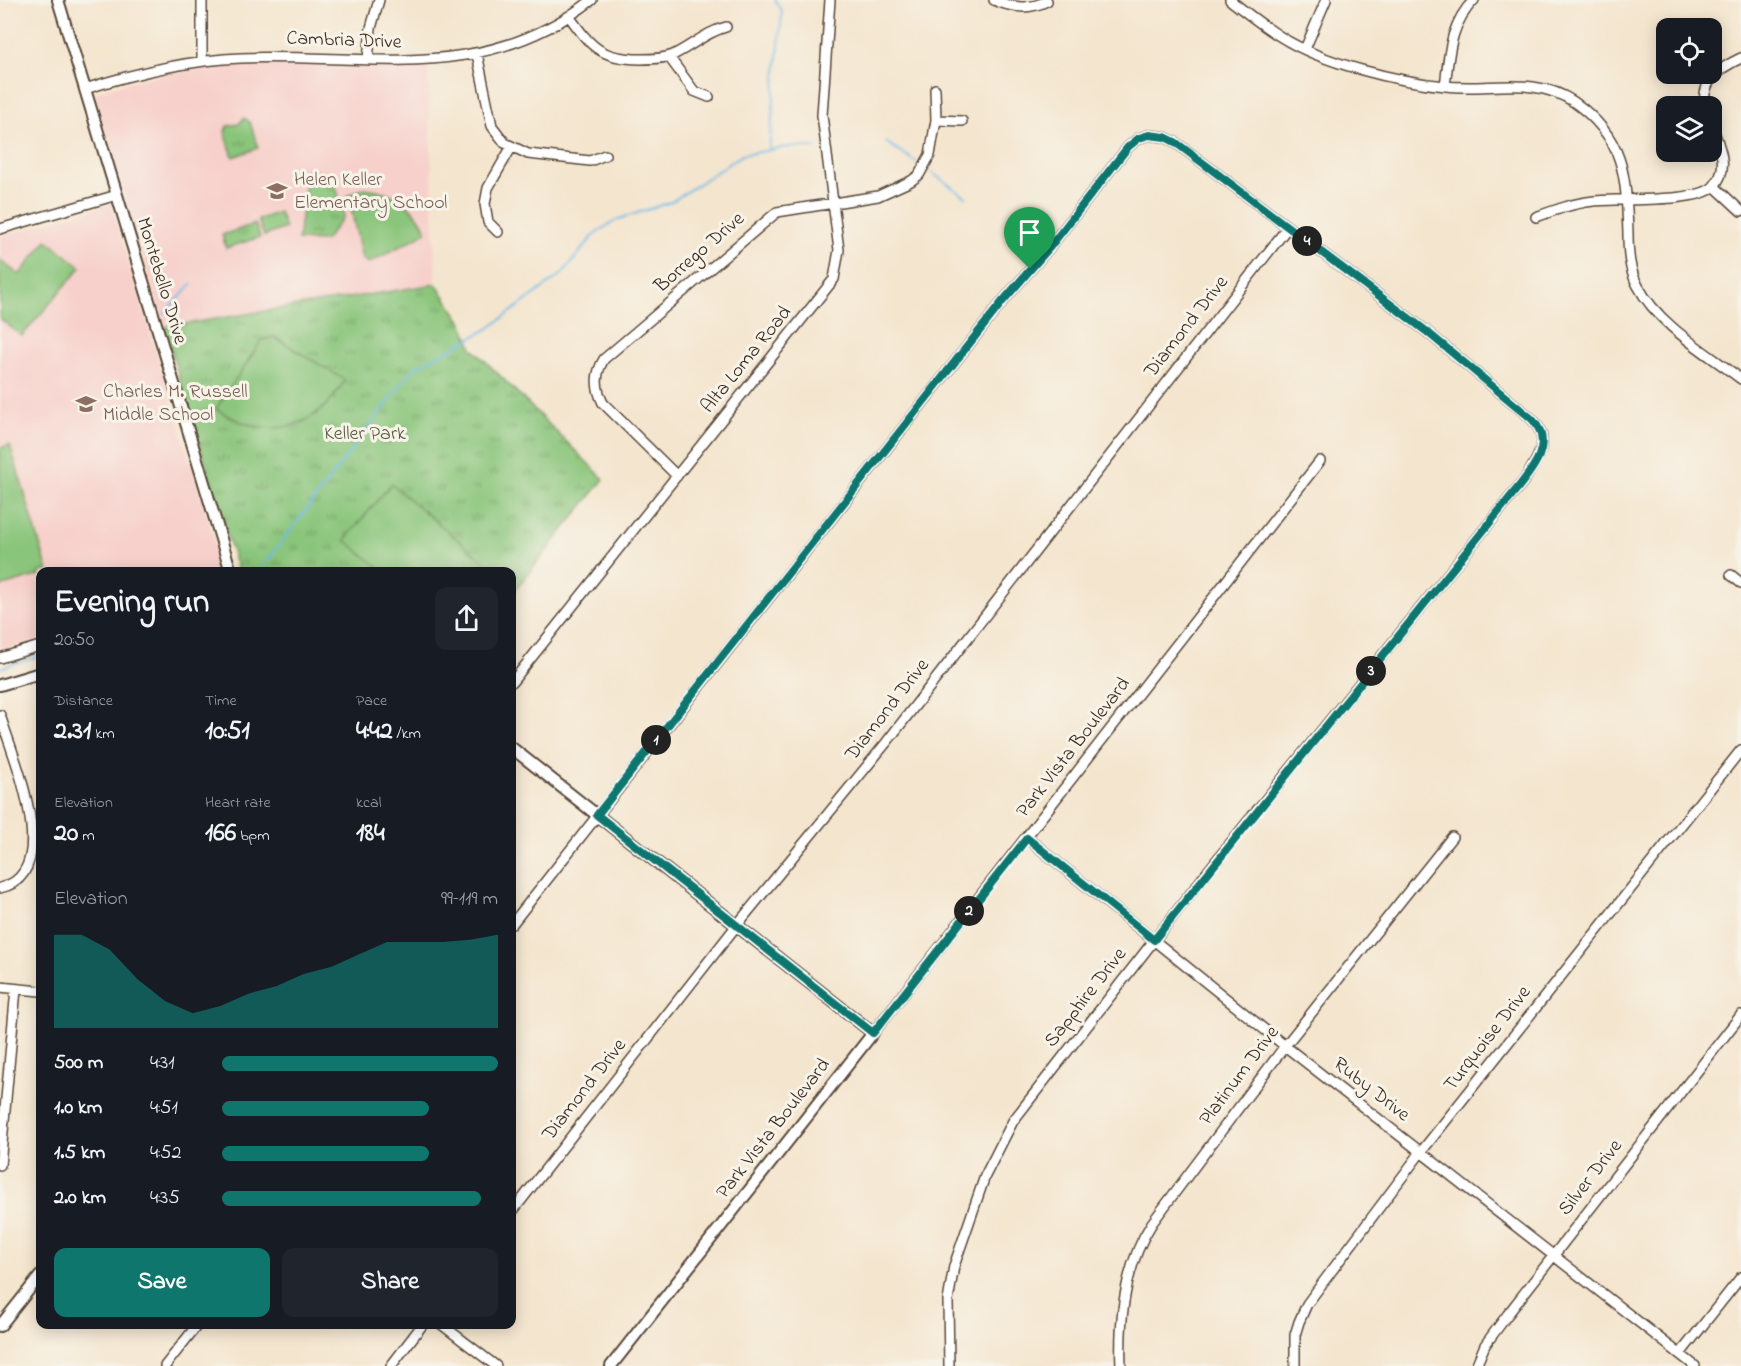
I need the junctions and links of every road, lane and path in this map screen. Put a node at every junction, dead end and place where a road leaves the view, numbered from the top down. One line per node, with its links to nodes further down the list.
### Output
1 (58, 0): 20 (street, Montebello Drive)
2 (202, 0): 18 (street)
3 (379, 0): 17 (street)
4 (592, 0): 11 (street, Cambria Drive)
5 (830, 0): 32 (street, Alta Loma Road)
6 (994, 0): 10 (street)
7 (1230, 0): 13 (street)
8 (1326, 0): 13 (street)
9 (1474, 0): 19 (street)
10 (1047, 1)
11 (569, 16): 14 (street, Cambria Drive); 15 (street)
12 (726, 27): 15 (street)
13 (1305, 49): 19 (street)
14 (477, 54): 17 (street, Cambria Drive); 26 (street)
15 (669, 57): 23 (street)
16 (1741, 58): 22 (street)
17 (368, 60): 18 (street, Cambria Drive)
18 (202, 61): 20 (street, Cambria Drive)
19 (1445, 86): 31 (street)
20 (85, 89): 30 (street, Montebello Drive)
21 (935, 89): 24 (street, Borrego Drive)
22 (1704, 96)
23 (709, 97)
24 (936, 120): 25 (street); 32 (street, Borrego Drive)
25 (962, 121)
26 (511, 148): 27 (street); 37 (street)
27 (605, 155)
28 (1722, 155): 29 (street)
29 (1714, 186): 31 (street); 33 (street)
30 (117, 195): 36 (street); 41 (street, Montebello Drive)
31 (1627, 199): 34 (street); 38 (street)
32 (834, 204): 40 (street, Alta Loma Road); 40 (street, Borrego Drive)
33 (1741, 211)
34 (1536, 217)
35 (1288, 227): 52 (street); 57 (street, Diamond Drive); 58 (street, Sapphire Drive)
36 (0, 229)
37 (498, 232)
38 (1741, 379)
39 (1320, 461): 54 (street, Park Vista Boulevard)
40 (677, 476): 47 (street, Alta Loma Road)
41 (229, 567)
42 (1731, 575): 43 (street)
43 (1741, 583)
44 (36, 647): 45 (street)
45 (0, 658)
46 (36, 674): 48 (street)
47 (516, 677)
48 (0, 685)
49 (0, 715): 55 (street)
50 (1741, 750): 65 (street, Turquoise Drive)
51 (516, 751): 52 (street)
52 (597, 815): 56 (street); 57 (street)
53 (1452, 837): 64 (street, Platinum Drive)
54 (1027, 838): 58 (street, Ruby Drive); 63 (street, Park Vista Boulevard)
55 (0, 888)
56 (516, 919)
57 (737, 925): 63 (street); 67 (street, Diamond Drive)
58 (1154, 940): 64 (street, Ruby Drive); 80 (street, Sapphire Drive)
59 (0, 987): 60 (street)
60 (16, 989): 61 (street); 66 (street)
61 (36, 991)
62 (1741, 1015): 68 (street, Silver Drive)
63 (873, 1033): 79 (street, Park Vista Boulevard)
64 (1285, 1046): 65 (street, Ruby Drive); 81 (street, Platinum Drive)
65 (1421, 1152): 68 (street, Ruby Drive); 82 (street, Turquoise Drive)
66 (0, 1165)
67 (516, 1207)
68 (1553, 1255): 75 (street, Ruby Drive); 83 (street, Silver Drive)
69 (1741, 1277): 75 (street)
70 (36, 1281): 71 (street)
71 (0, 1326)
72 (194, 1329): 76 (street)
73 (419, 1329): 77 (street)
74 (448, 1329): 78 (street)
75 (1680, 1354): 84 (street, Ruby Drive)
76 (165, 1366)
77 (391, 1366)
78 (496, 1366)
79 (611, 1366)
80 (949, 1366)
81 (1121, 1366)
82 (1295, 1366)
83 (1476, 1366)
84 (1695, 1366)

